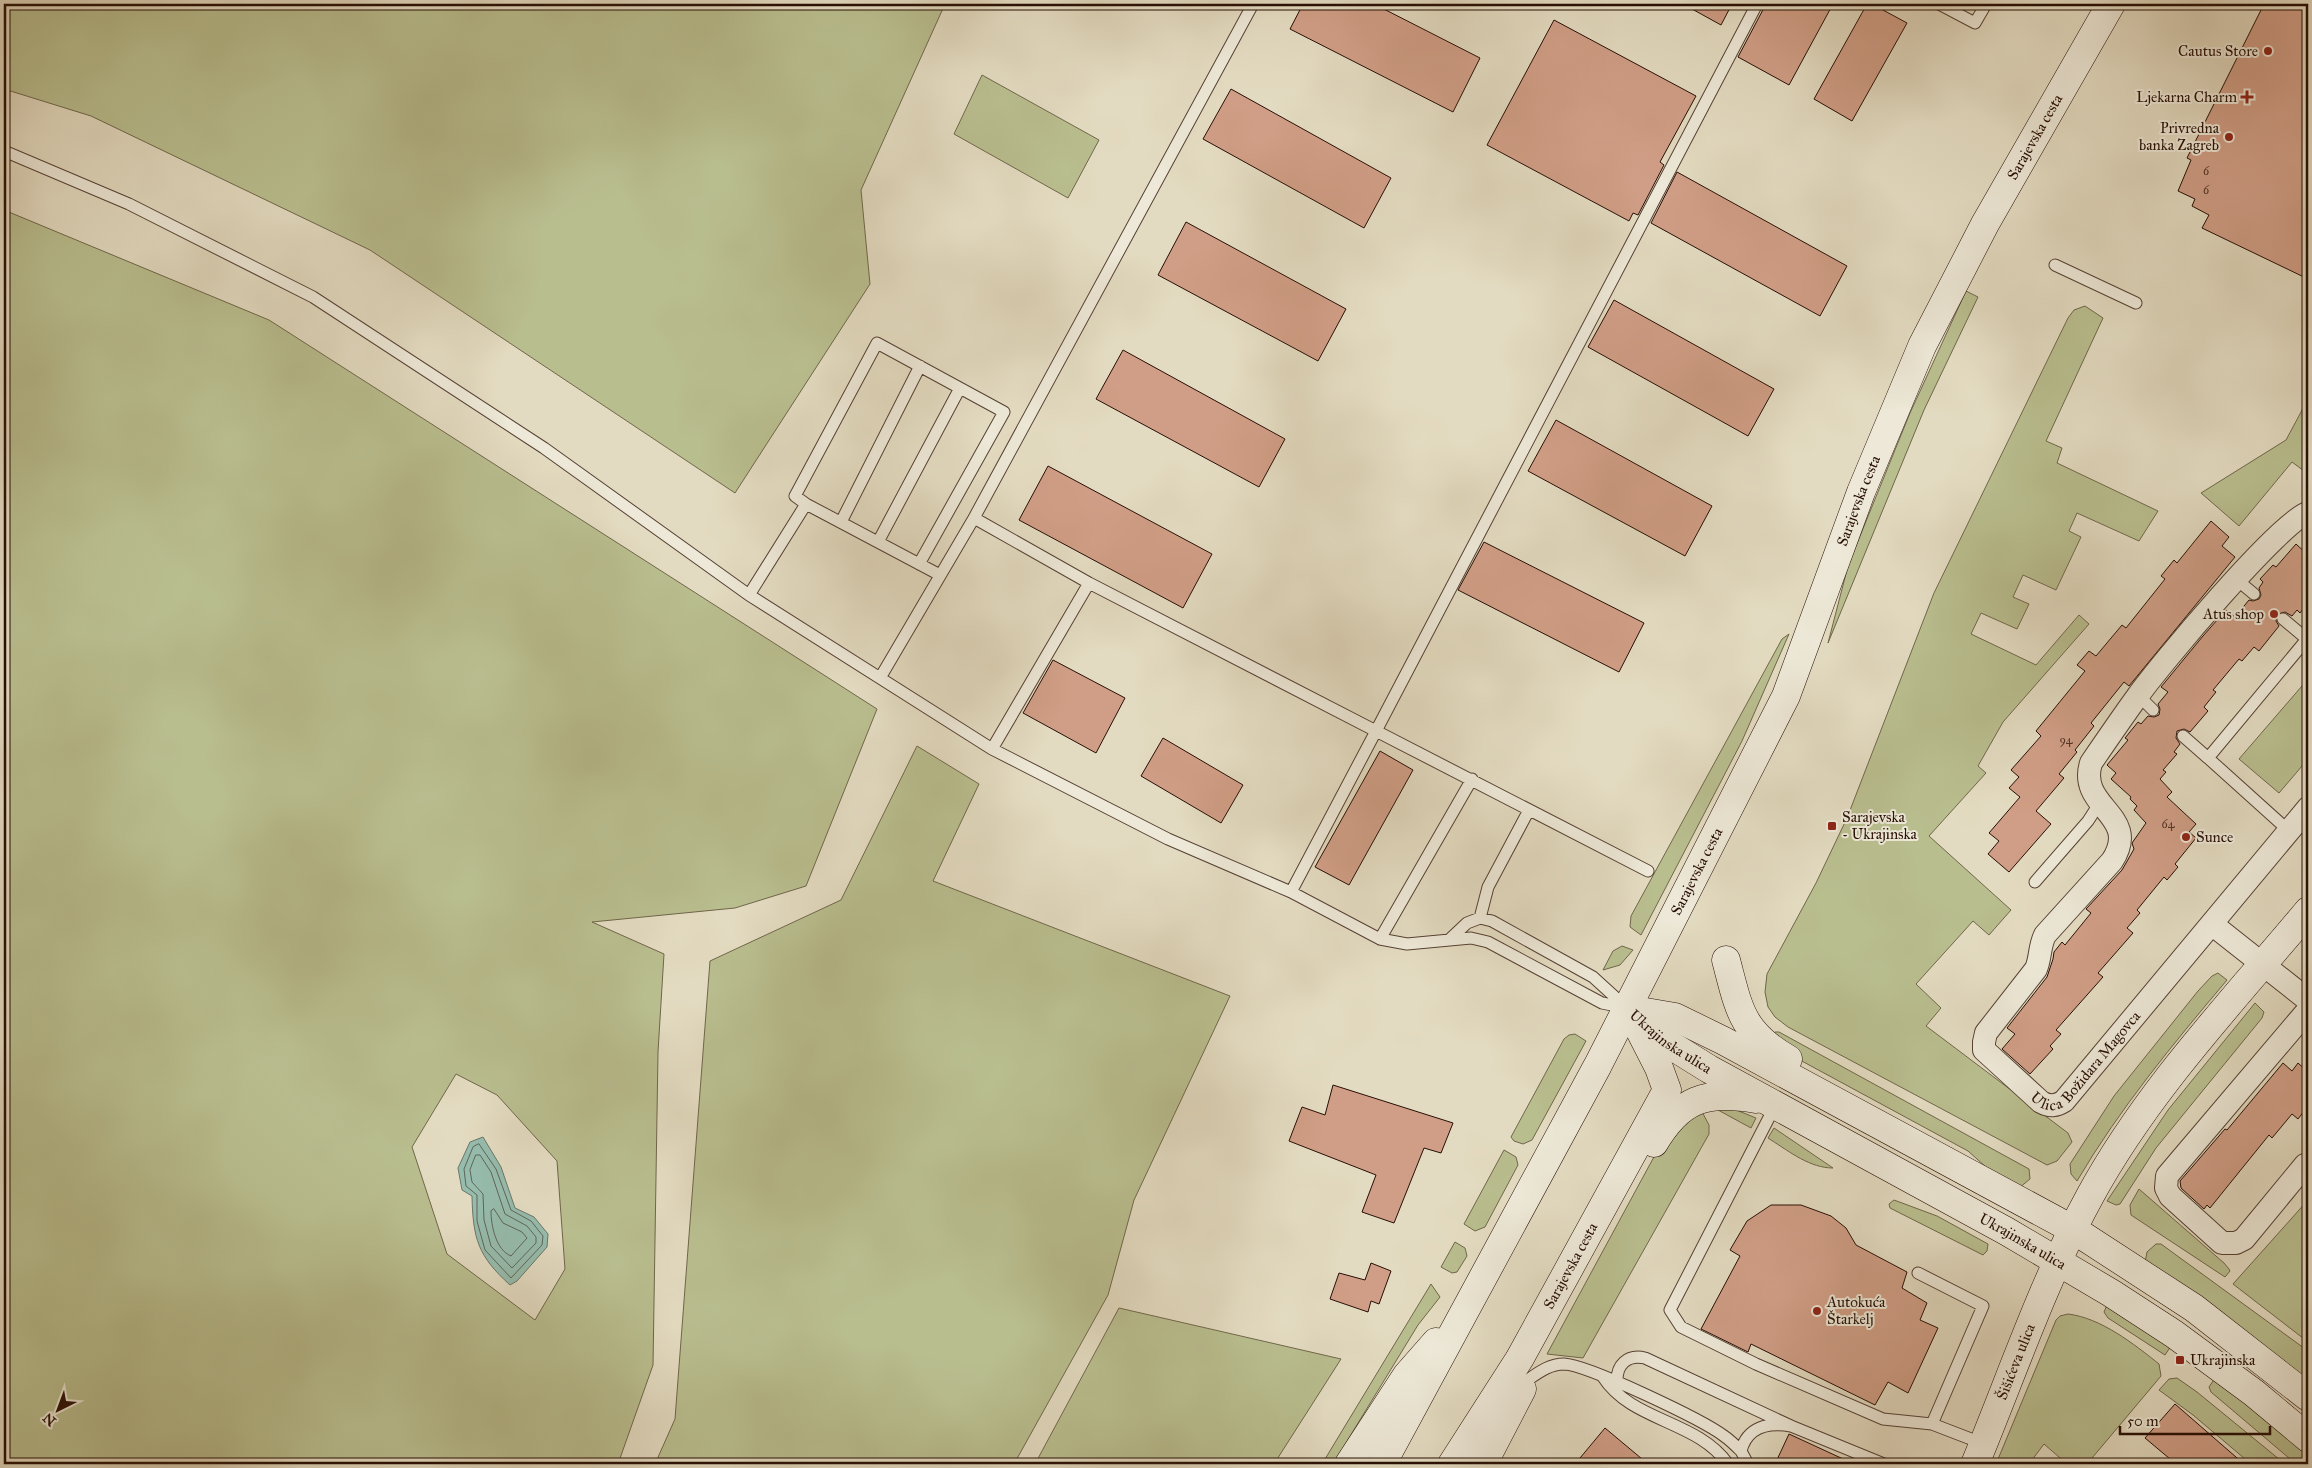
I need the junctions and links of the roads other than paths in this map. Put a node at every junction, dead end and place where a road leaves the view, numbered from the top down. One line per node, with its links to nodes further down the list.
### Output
1 (1253, 4): 13 (lane)
2 (1757, 4): 25 (lane)
3 (1938, 4): 4 (lane)
4 (1986, 4)
5 (2112, 4): 45 (main road, Sarajevska cesta)
6 (4, 151): 21 (lane)
7 (2055, 265): 8 (lane)
8 (2136, 303)
9 (920, 366): 10 (lane); 11 (lane); 14 (lane)
10 (960, 388): 15 (lane); 16 (lane)
11 (806, 504): 14 (lane); 21 (lane)
12 (2308, 513): 18 (street, Ulica Božidara Magovca)
13 (974, 518): 17 (lane); 19 (lane)
14 (841, 522): 15 (lane)
15 (878, 542): 16 (lane)
16 (919, 564): 17 (lane)
17 (940, 574): 24 (lane)
18 (2236, 579): 20 (lane); 30 (street, Ulica Božidara Magovca)
19 (1089, 583): 25 (lane); 27 (lane)
20 (2254, 594)
21 (749, 595): 24 (lane)
22 (2284, 619): 23 (lane)
23 (2308, 640): 28 (lane)
24 (880, 678): 27 (lane)
25 (1376, 731): 29 (lane); 36 (lane)
26 (2183, 736): 28 (lane)
27 (992, 749): 36 (lane)
28 (2208, 758): 33 (lane)
29 (1472, 779): 32 (lane); 40 (lane)
30 (2099, 804): 35 (lane); 39 (street, Ulica Božidara Magovca)
31 (2308, 808): 33 (street, Ulica Božidara Magovca)
32 (1529, 810): 34 (lane); 38 (lane)
33 (2289, 831): 39 (street, Ulica Božidara Magovca)
34 (1648, 871)
35 (2035, 882)
36 (1291, 892): 40 (lane)
37 (2308, 911): 43 (main road)
38 (1480, 918): 41 (lane); 45 (lane)
39 (2213, 925): 43 (street)
40 (1380, 939): 41 (lane)
41 (1450, 939): 45 (lane)
42 (1726, 960): 48 (main road)
43 (2264, 964): 44 (street); 51 (main road)
44 (2308, 1000)
45 (1628, 1009): 47 (main road, Ukrajinska ulica); 48 (main road, Ukrajinska ulica); 50 (main road, Sarajevska cesta); 55 (main road, Sarajevska cesta)
46 (2308, 1010): 49 (street)
47 (1772, 1102): 50 (main road); 52 (main road, Ukrajinska ulica); 60 (lane)
48 (1855, 1111): 51 (main road, Ukrajinska ulica)
49 (2308, 1164)
50 (1608, 1197): 54 (main road, Sarajevska cesta)
51 (2074, 1230): 52 (main road, Šišićeva ulica); 59 (main road, Ukrajinska ulica)
52 (2059, 1261): 62 (main road, Ukrajinska ulica); 64 (main road, Šišićeva ulica)
53 (1918, 1273): 60 (lane)
54 (1545, 1313): 57 (main road); 67 (main road, Sarajevska cesta)
55 (1456, 1328): 65 (main road); 66 (main road, Sarajevska cesta)
56 (1602, 1376): 57 (lane); 58 (lane); 69 (lane)
57 (1526, 1381): 68 (main road)
58 (1617, 1383): 61 (lane); 63 (lane)
59 (2308, 1397)
60 (1932, 1424): 64 (lane)
61 (1790, 1426): 63 (lane); 71 (lane)
62 (2308, 1438)
63 (1741, 1451): 70 (lane)
64 (1980, 1454)
65 (1349, 1464)
66 (1382, 1464)
67 (1452, 1464)
68 (1483, 1464)
69 (1728, 1464)
70 (1748, 1464)
71 (1884, 1464)

